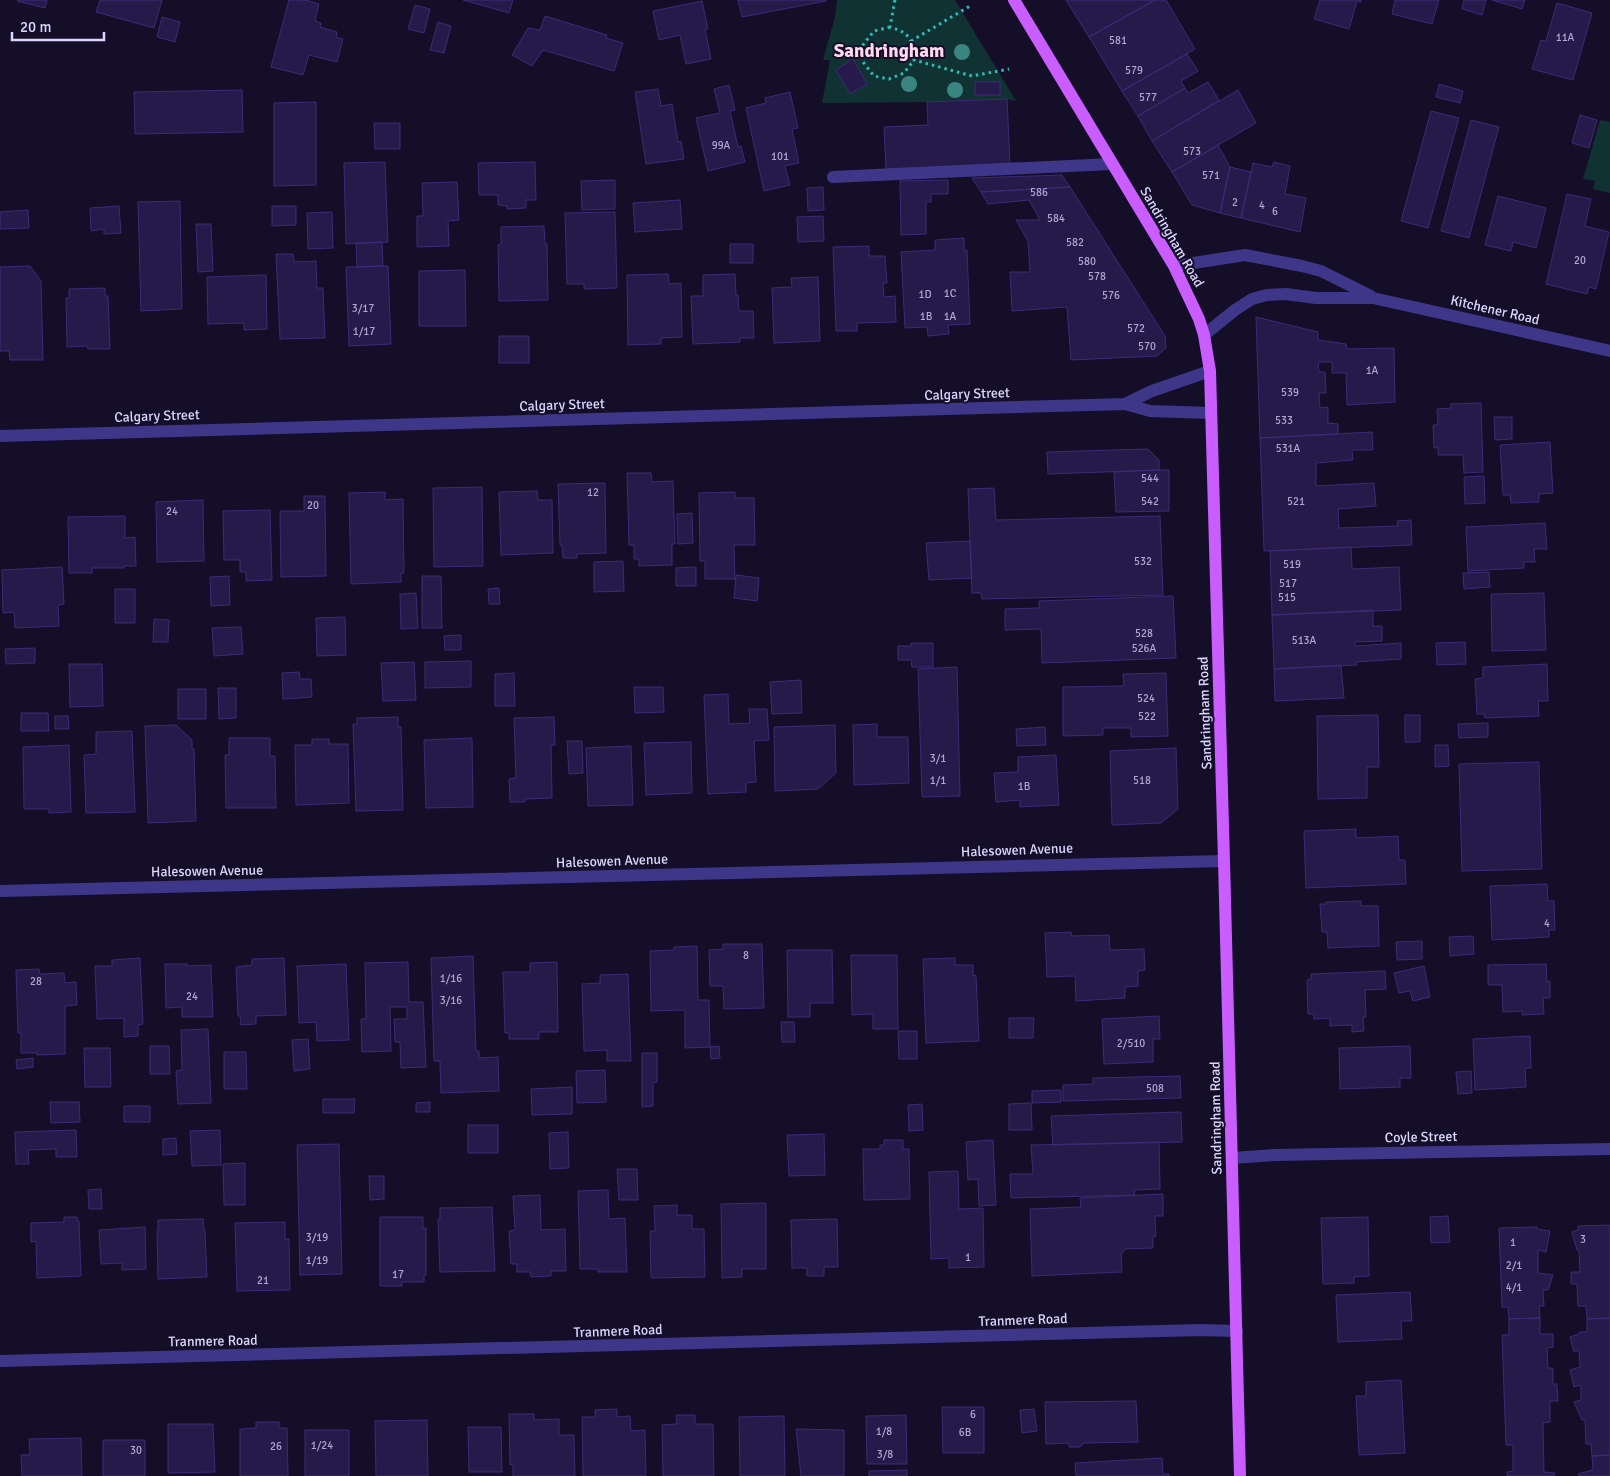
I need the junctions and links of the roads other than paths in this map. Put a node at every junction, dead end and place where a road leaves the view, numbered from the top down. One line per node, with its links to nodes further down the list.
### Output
1 (1014, 0): 2 (main road, Sandringham Road)
2 (1112, 164): 3 (street); 4 (main road, Sandringham Road)
3 (833, 177)
4 (1174, 266): 5 (street, Kitchener Road); 6 (main road, Sandringham Road)
5 (1373, 298): 6 (street, Kitchener Road); 7 (street, Kitchener Road)
6 (1204, 335): 8 (main road, Sandringham Road)
7 (1610, 351)
8 (1210, 371): 9 (street, Calgary Street); 10 (main road, Sandringham Road)
9 (1125, 404): 10 (street, Calgary Street); 11 (street, Calgary Street)
10 (1211, 413): 12 (main road, Sandringham Road)
11 (0, 436)
12 (1224, 860): 13 (street, Halesowen Avenue); 15 (main road, Sandringham Road)
13 (0, 891)
14 (1610, 1149): 15 (street, Coyle Street)
15 (1232, 1158): 16 (main road, Sandringham Road)
16 (1237, 1331): 17 (street, Tranmere Road); 18 (main road, Sandringham Road)
17 (0, 1361)
18 (1240, 1476)

